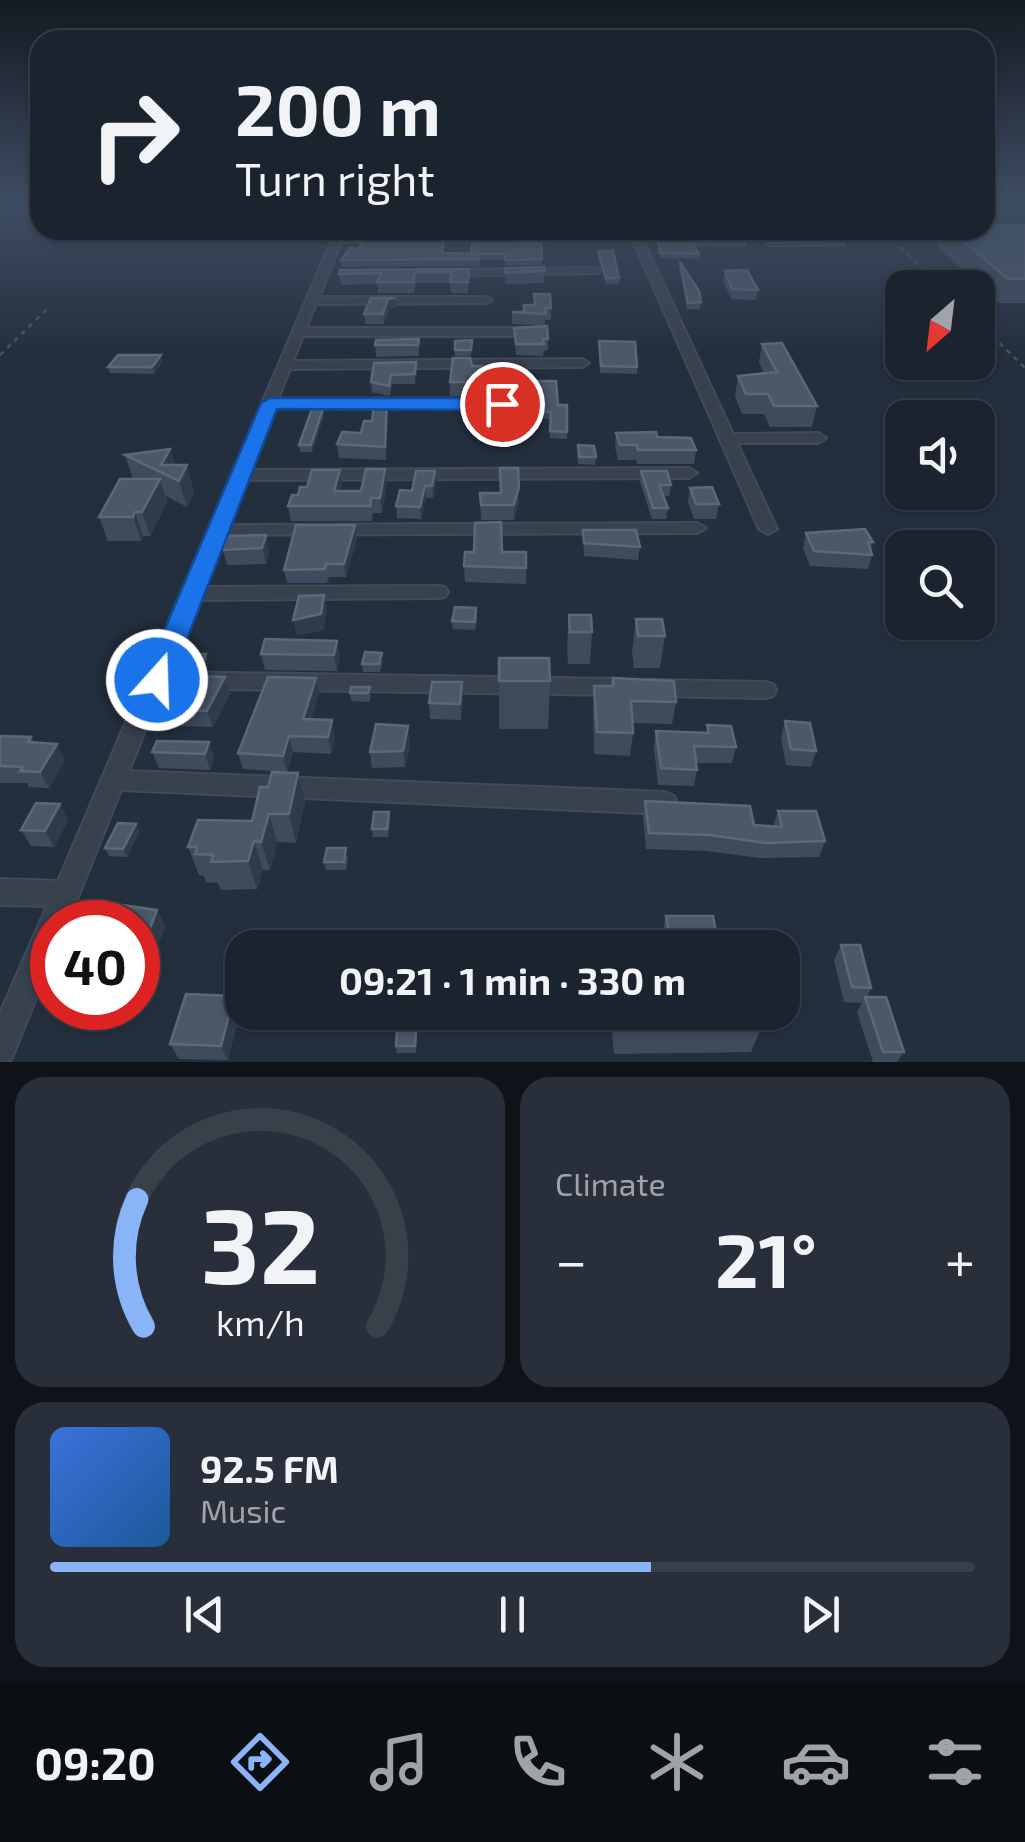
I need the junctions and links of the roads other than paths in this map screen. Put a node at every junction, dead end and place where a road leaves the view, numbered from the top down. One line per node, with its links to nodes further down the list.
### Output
1 (336, 253): 6 (street)
2 (637, 253): 14 (street)
3 (595, 271): 4 (street)
4 (440, 272)
5 (486, 300): 6 (street)
6 (313, 301): 7 (street)
7 (299, 332): 8 (street); 10 (street)
8 (542, 332)
9 (582, 362): 10 (street)
10 (286, 365): 11 (street)
11 (270, 403): 12 (street); 16 (street)
12 (502, 404)
13 (818, 438): 14 (street)
14 (729, 439): 18 (street)
15 (689, 473): 16 (street)
16 (240, 475): 19 (street)
17 (698, 528): 19 (street)
18 (768, 529)
19 (218, 530): 21 (street)
20 (438, 592): 21 (street)
21 (191, 594): 22 (street)
22 (157, 680): 23 (street); 24 (street)
23 (765, 690)
24 (114, 780): 25 (street); 27 (street)
25 (670, 803)
26 (0, 892): 27 (street)
27 (66, 894): 28 (street)
28 (63, 900)
29 (30, 978): 30 (street)
30 (0, 1049)

